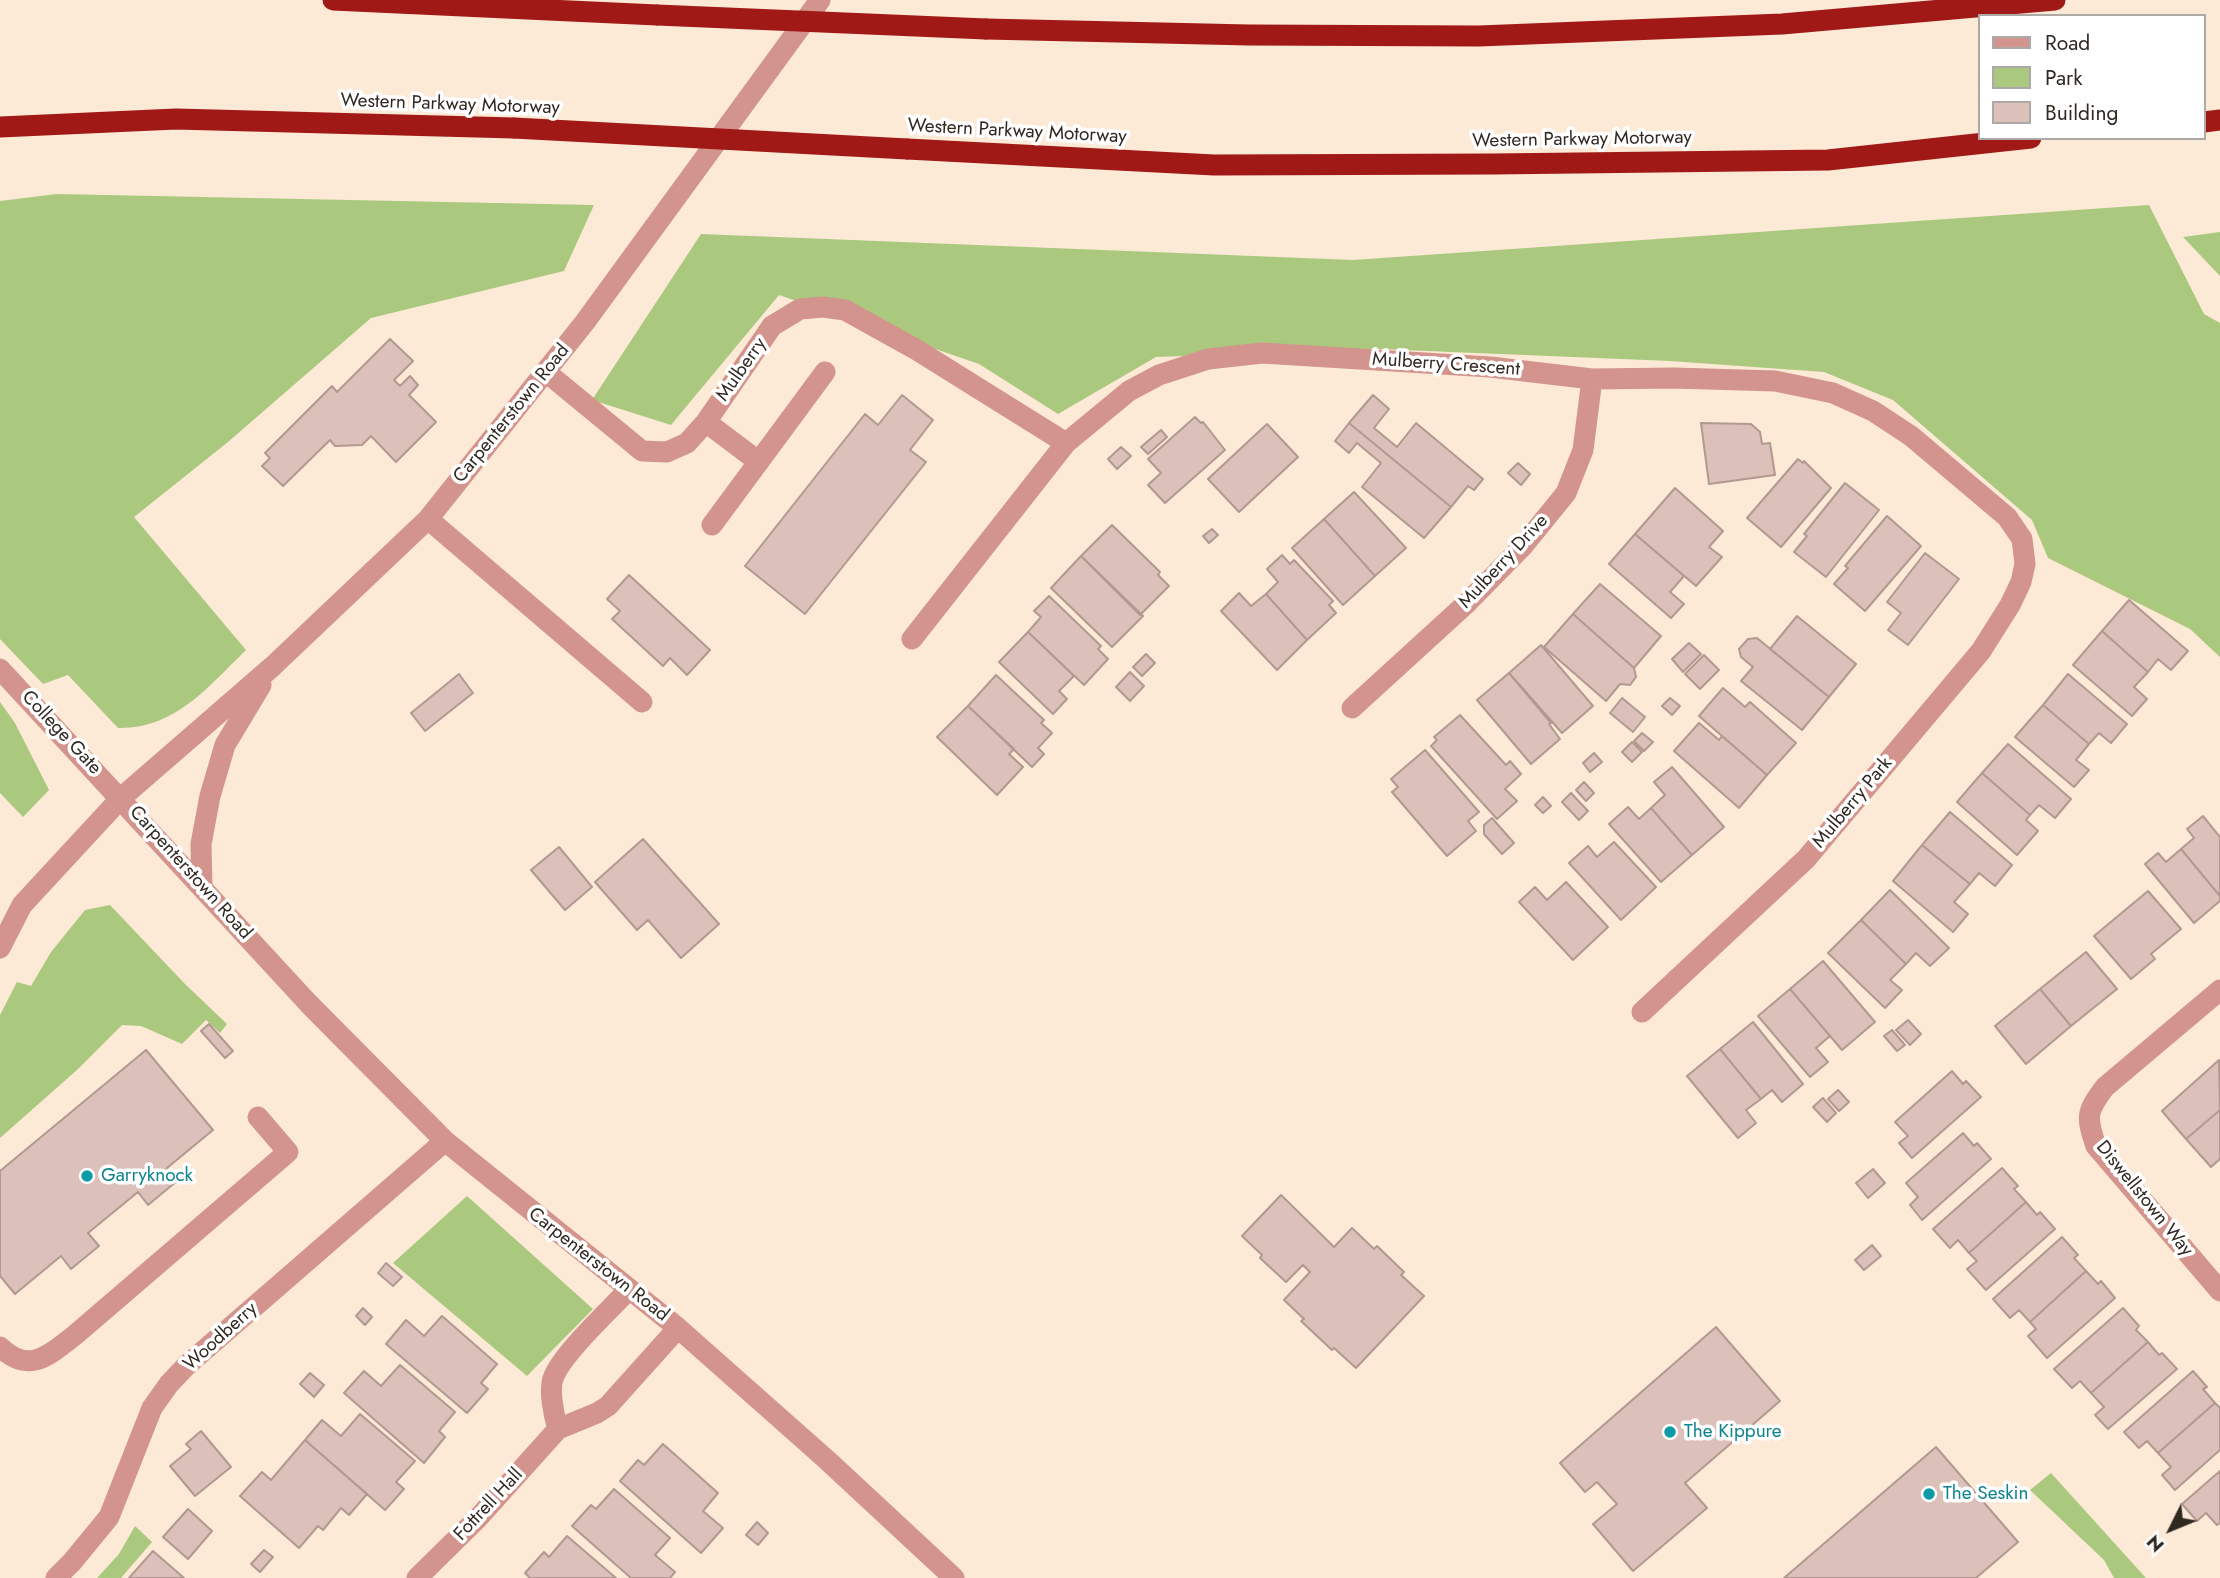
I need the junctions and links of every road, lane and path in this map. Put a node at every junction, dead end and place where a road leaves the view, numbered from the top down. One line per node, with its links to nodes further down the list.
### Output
1 (333, 0): 3 (highway, bridge)
2 (820, 0): 6 (street, Carpenterstown Road)
3 (2055, 0)
4 (0, 127): 5 (highway, Western Parkway Motorway, bridge)
5 (2013, 140)
6 (546, 372): 9 (street, Mulberry); 12 (street, Carpenterstown Road)
7 (825, 372): 11 (street)
8 (1592, 379): 10 (street, Mulberry Crescent); 14 (street, Mulberry Crescent); 19 (street, Mulberry Drive)
9 (706, 422): 10 (street, Mulberry); 11 (street)
10 (1066, 443): 15 (street, Mulberry Crescent)
11 (759, 462): 13 (street)
12 (428, 519): 16 (street, Carpenterstown Road); 18 (street)
13 (712, 525)
14 (2025, 564): 24 (street, Mulberry Park)
15 (912, 639)
16 (273, 666): 20 (street, Carpenterstown Road); 21 (street)
17 (0, 669): 20 (street, College Gate)
18 (642, 702)
19 (1352, 708)
20 (121, 798): 21 (street, Carpenterstown Road); 22 (street)
21 (202, 887): 26 (street, Carpenterstown Road)
22 (0, 948)
23 (2220, 990): 28 (street, Diswellstown Way)
24 (1642, 1012)
25 (258, 1117): 30 (street)
26 (445, 1141): 27 (street, Carpenterstown Road); 32 (street, Woodberry)
27 (629, 1289): 29 (street, Carpenterstown Road); 31 (street)
28 (2220, 1291)
29 (678, 1328): 31 (street, Fottrell Hall); 34 (street, Carpenterstown Road)
30 (0, 1347)
31 (558, 1429): 33 (street, Fottrell Hall)
32 (56, 1578)
33 (417, 1578)
34 (954, 1578)

